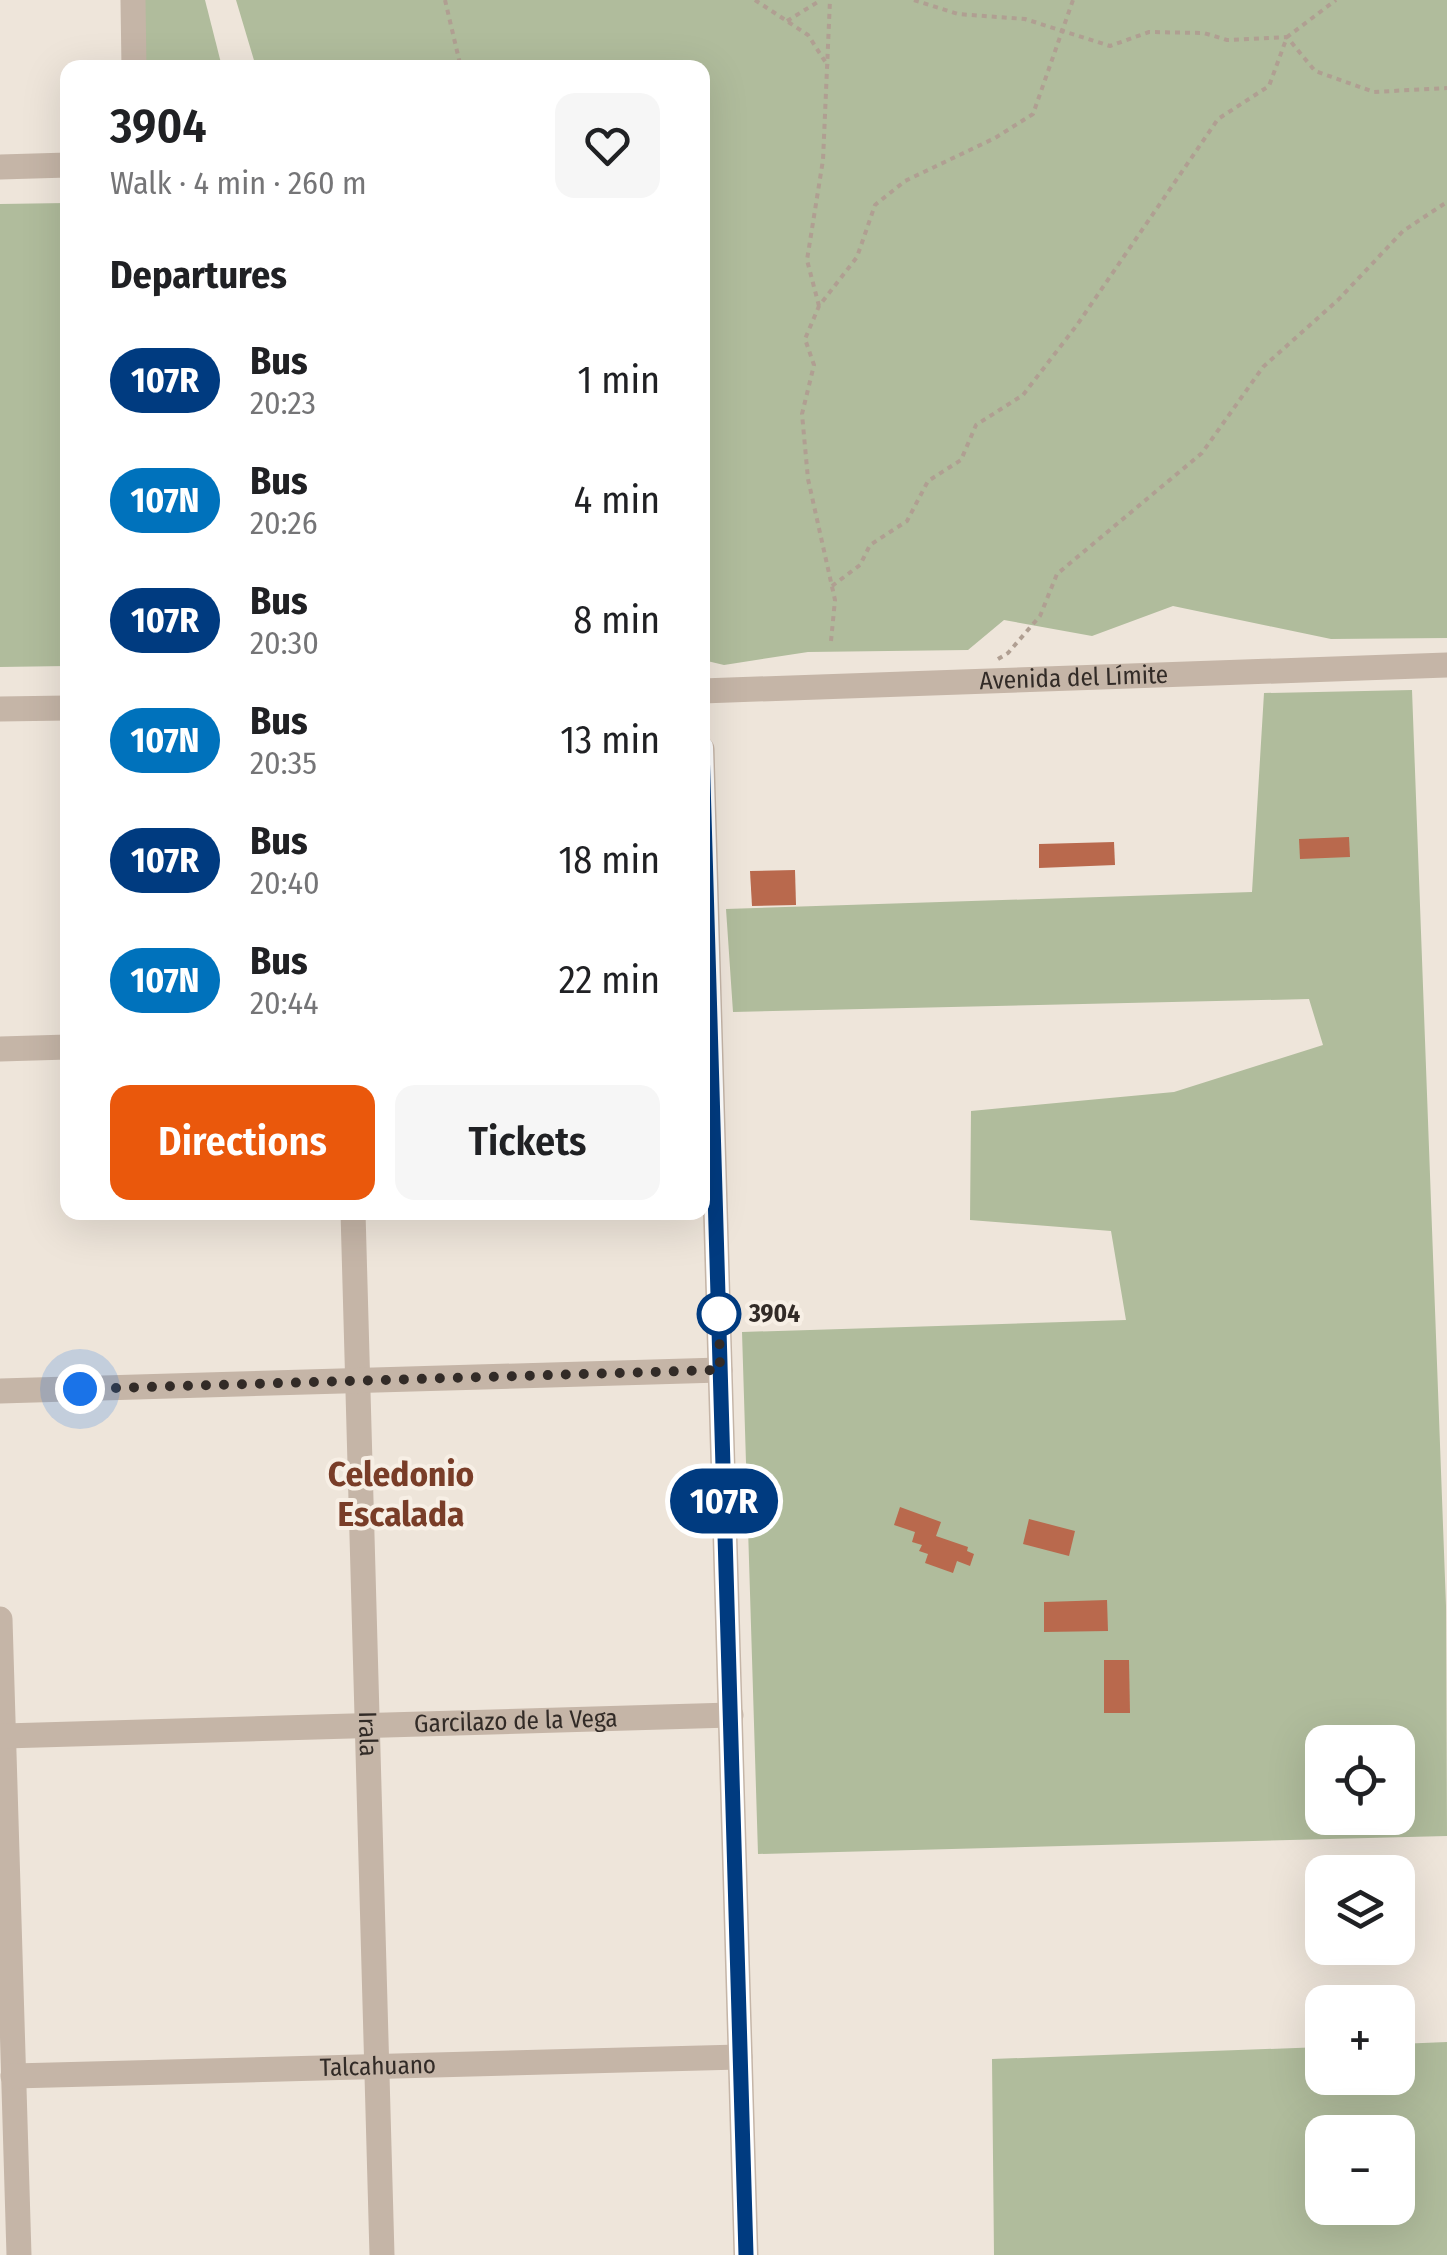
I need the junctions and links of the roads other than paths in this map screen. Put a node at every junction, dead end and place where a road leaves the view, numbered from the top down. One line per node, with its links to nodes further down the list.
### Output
1 (132, 0): 2 (street)
2 (134, 60)
3 (60, 165): 4 (street)
4 (0, 166)
5 (1447, 665): 6 (street, Avenida del Límite)
6 (710, 690)
7 (60, 708): 8 (street)
8 (0, 709)
9 (60, 1047): 10 (street)
10 (0, 1049)
11 (710, 1125): 13 (street)
12 (353, 1220): 14 (street, Irala)
13 (720, 1370): 14 (street); 18 (street)
14 (358, 1381): 15 (street); 19 (street, Irala)
15 (0, 1391)
16 (0, 1619): 17 (street)
17 (1, 1699): 20 (street)
18 (730, 1714): 19 (street, Garcilazo de la Vega); 22 (street)
19 (368, 1725): 20 (street, Garcilazo de la Vega); 23 (street, Irala)
20 (4, 1736): 21 (street)
21 (5, 1941): 24 (street)
22 (740, 2056): 23 (street, Talcahuano); 28 (street)
23 (378, 2065): 24 (street, Talcahuano); 27 (street, Irala)
24 (13, 2076): 25 (street)
25 (9, 2186): 26 (street)
26 (19, 2255)
27 (382, 2255)
28 (746, 2255)

